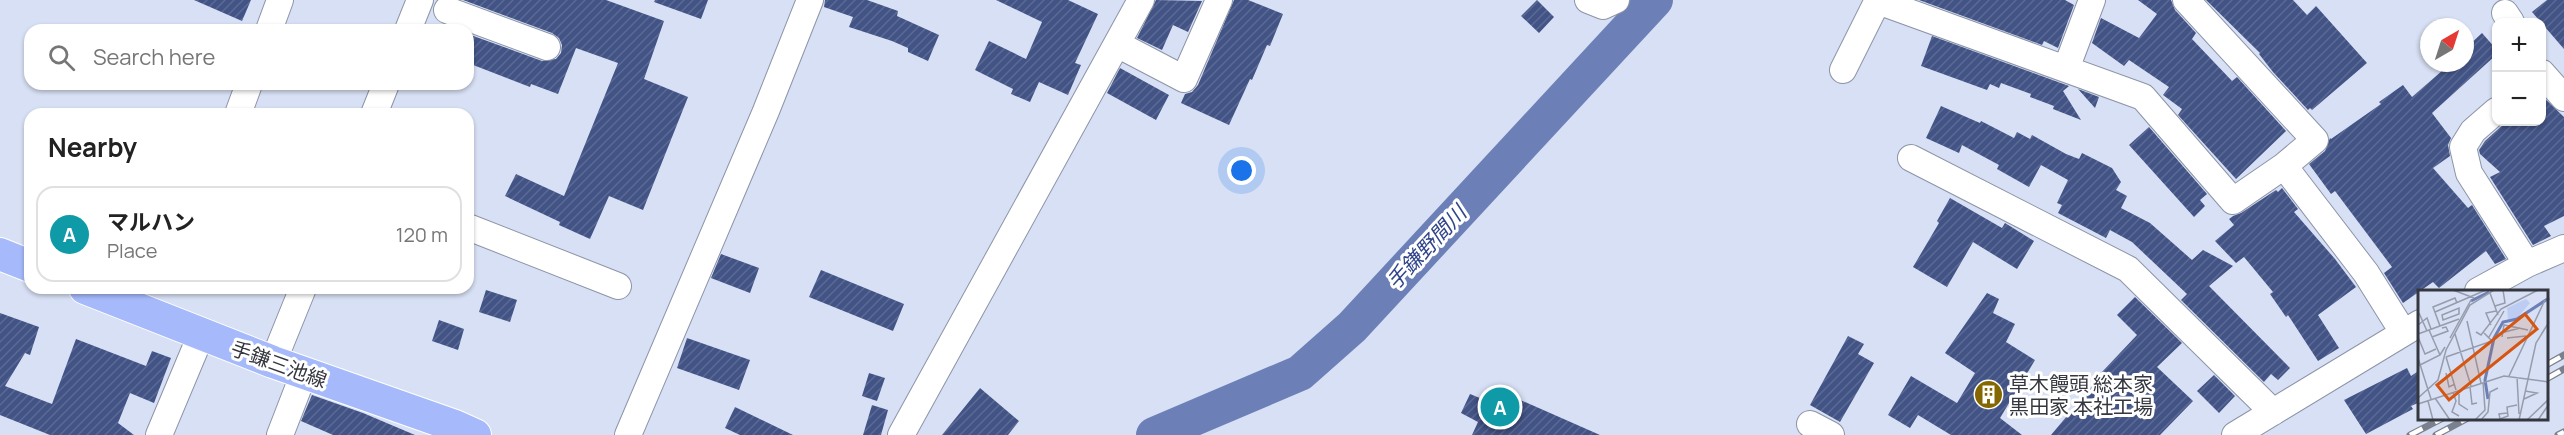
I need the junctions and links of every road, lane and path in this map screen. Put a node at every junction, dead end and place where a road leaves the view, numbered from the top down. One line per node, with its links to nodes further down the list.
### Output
1 (420, 0): 13 (street)
2 (810, 0): 44 (street)
3 (1141, 0): 14 (street)
4 (1219, 0): 14 (street)
5 (1588, 0): 6 (street)
6 (1616, 0)
7 (1878, 0): 16 (street); 17 (street)
8 (2092, 0): 16 (street)
9 (2186, 0): 26 (street)
10 (277, 1): 12 (street)
11 (446, 13): 15 (street)
12 (271, 24)
13 (410, 24)
14 (1117, 44): 45 (street)
15 (547, 47)
16 (2066, 69): 26 (street)
17 (1843, 70)
18 (2546, 78): 21 (street)
19 (247, 90): 22 (street)
20 (384, 90): 23 (street)
21 (2564, 98)
22 (240, 108)
23 (376, 108)
24 (2492, 114): 31 (street)
25 (1911, 158): 40 (street)
26 (2284, 166): 36 (street)
27 (474, 229): 32 (street)
28 (2564, 248): 31 (street)
29 (0, 254): 30 (main road)
30 (24, 264)
31 (2527, 264): 33 (street)
32 (618, 286)
33 (2480, 290)
34 (100, 294): 37 (main road, 手鎌三池線)
35 (301, 294): 38 (street)
36 (2411, 327): 40 (street)
37 (201, 334): 38 (main road, 手鎌三池線); 41 (street)
38 (273, 363): 39 (main road, 手鎌三池線)
39 (304, 373): 42 (street); 43 (main road, 手鎌三池線)
40 (2273, 412): 46 (street)
41 (159, 435)
42 (280, 435)
43 (474, 435)
44 (628, 435)
45 (901, 435)
46 (2235, 435)

